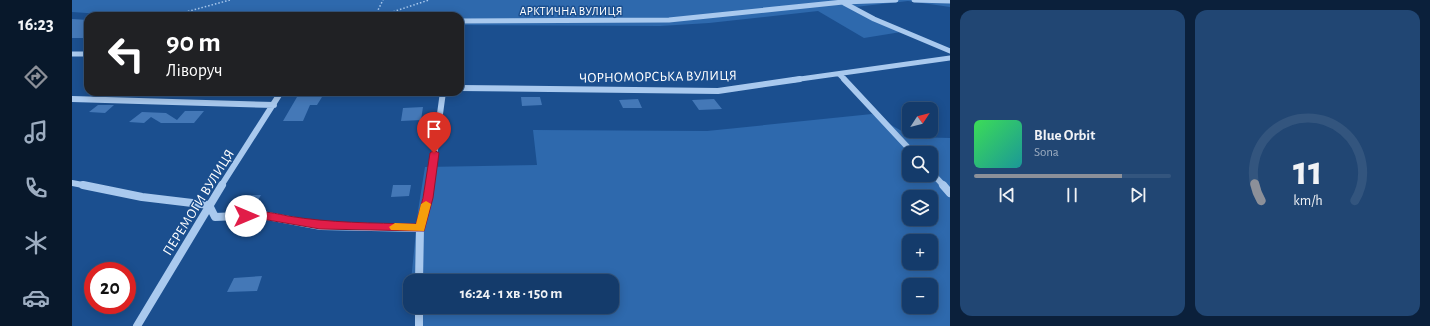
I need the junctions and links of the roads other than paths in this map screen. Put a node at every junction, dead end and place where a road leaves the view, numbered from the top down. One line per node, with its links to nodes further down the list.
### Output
1 (896, 0): 4 (lane, АРКТИЧНА ВУЛИЦЯ)
2 (914, 0): 3 (lane)
3 (926, 0): 5 (lane)
4 (844, 1): 6 (lane, АРКТИЧНА ВУЛИЦЯ); 7 (lane)
5 (949, 1)
6 (464, 21)
7 (950, 51)
8 (72, 54): 9 (lane)
9 (84, 54)
10 (950, 58): 11 (lane, ЧОРНОМОРСЬКА ВУЛИЦЯ)
11 (840, 75): 12 (lane, ЧОРНОМОРСЬКА ВУЛИЦЯ); 17 (lane)
12 (464, 88)
13 (279, 96): 16 (lane, ПЕРЕМОГИ ВУЛИЦЯ)
14 (442, 96): 22 (lane)
15 (72, 99): 16 (lane)
16 (274, 105): 21 (lane, ПЕРЕМОГИ ВУЛИЦЯ)
17 (906, 146)
18 (938, 180): 20 (lane)
19 (72, 183): 21 (lane)
20 (950, 193)
21 (209, 205): 22 (lane); 25 (lane, ПЕРЕМОГИ ВУЛИЦЯ)
22 (420, 228): 23 (lane)
23 (419, 274)
24 (419, 314): 26 (lane)
25 (138, 326)
26 (419, 326)

